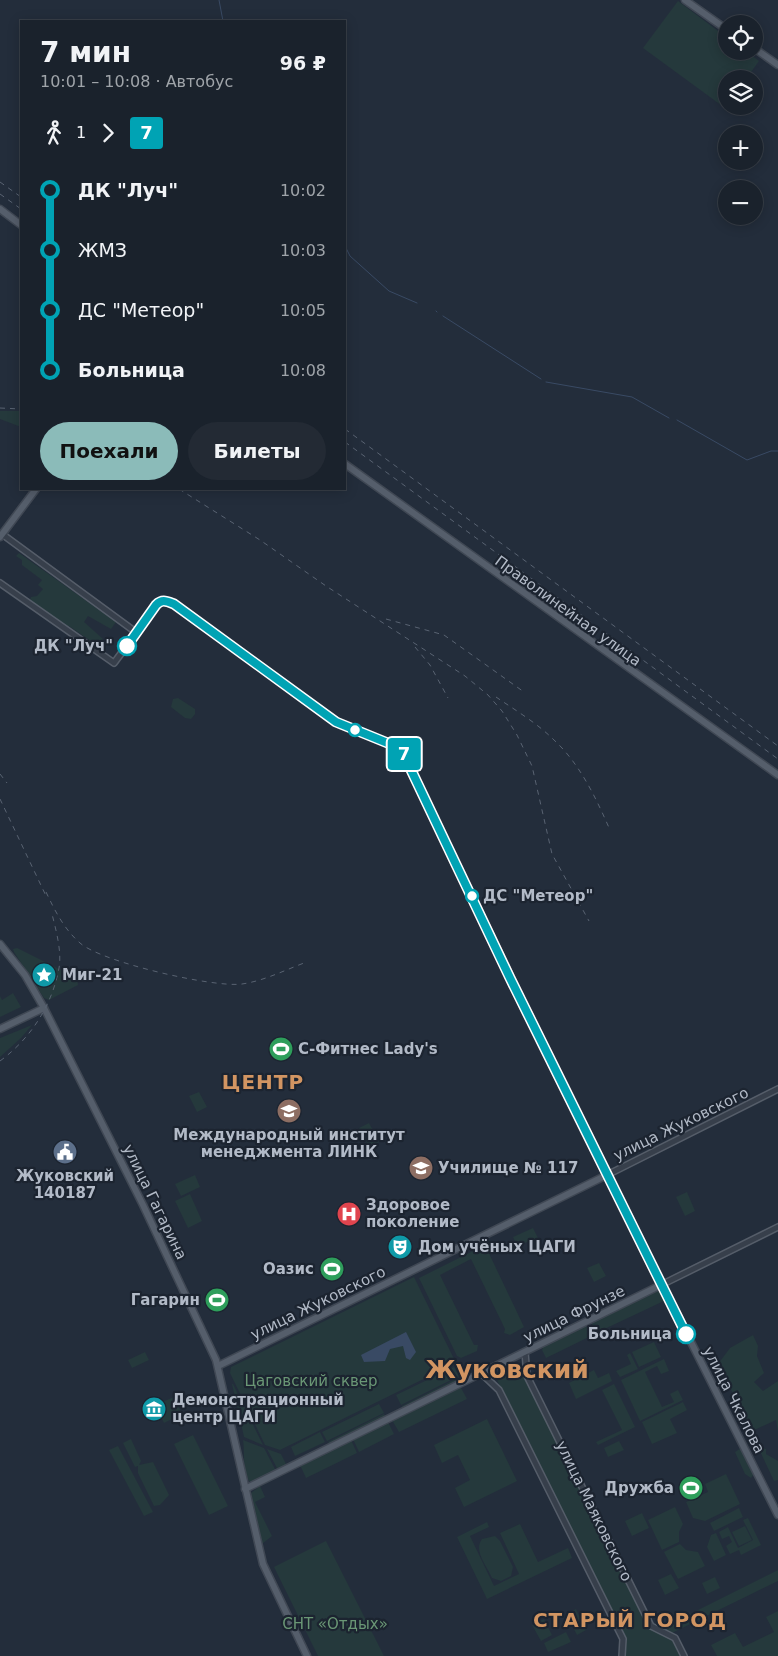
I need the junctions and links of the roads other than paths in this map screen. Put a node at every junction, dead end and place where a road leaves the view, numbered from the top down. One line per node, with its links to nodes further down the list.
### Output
1 (684, 0): 2 (main road)
2 (718, 23)
3 (763, 54): 4 (main road)
4 (778, 65)
5 (0, 209): 6 (main road)
6 (20, 224)
7 (346, 465): 12 (main road, Праволинейная улица)
8 (35, 490): 9 (main road)
9 (1, 535): 11 (street)
10 (0, 583): 11 (street)
11 (137, 632): 17 (street, улица Чкалова)
12 (778, 775)
13 (0, 944): 14 (main road, улица Гагарина)
14 (44, 1008): 15 (main road); 21 (main road, улица Гагарина)
15 (0, 1029)
16 (778, 1090): 17 (street, улица Жуковского)
17 (607, 1175): 19 (main road, улица Чкалова); 21 (main road, улица Жуковского)
18 (778, 1227): 19 (street, улица Фрунзе)
19 (663, 1284): 20 (main road, улица Фрунзе); 24 (main road, улица Чкалова)
20 (525, 1352): 22 (main road, улица Фрунзе); 27 (street, улица Маяковского)
21 (218, 1366): 23 (main road, улица Гагарина)
22 (481, 1373): 23 (main road, улица Фрунзе); 26 (street, улица Маяковского)
23 (246, 1489): 25 (main road, улица Гагарина)
24 (778, 1515)
25 (307, 1656)
26 (622, 1656)
27 (684, 1656)

